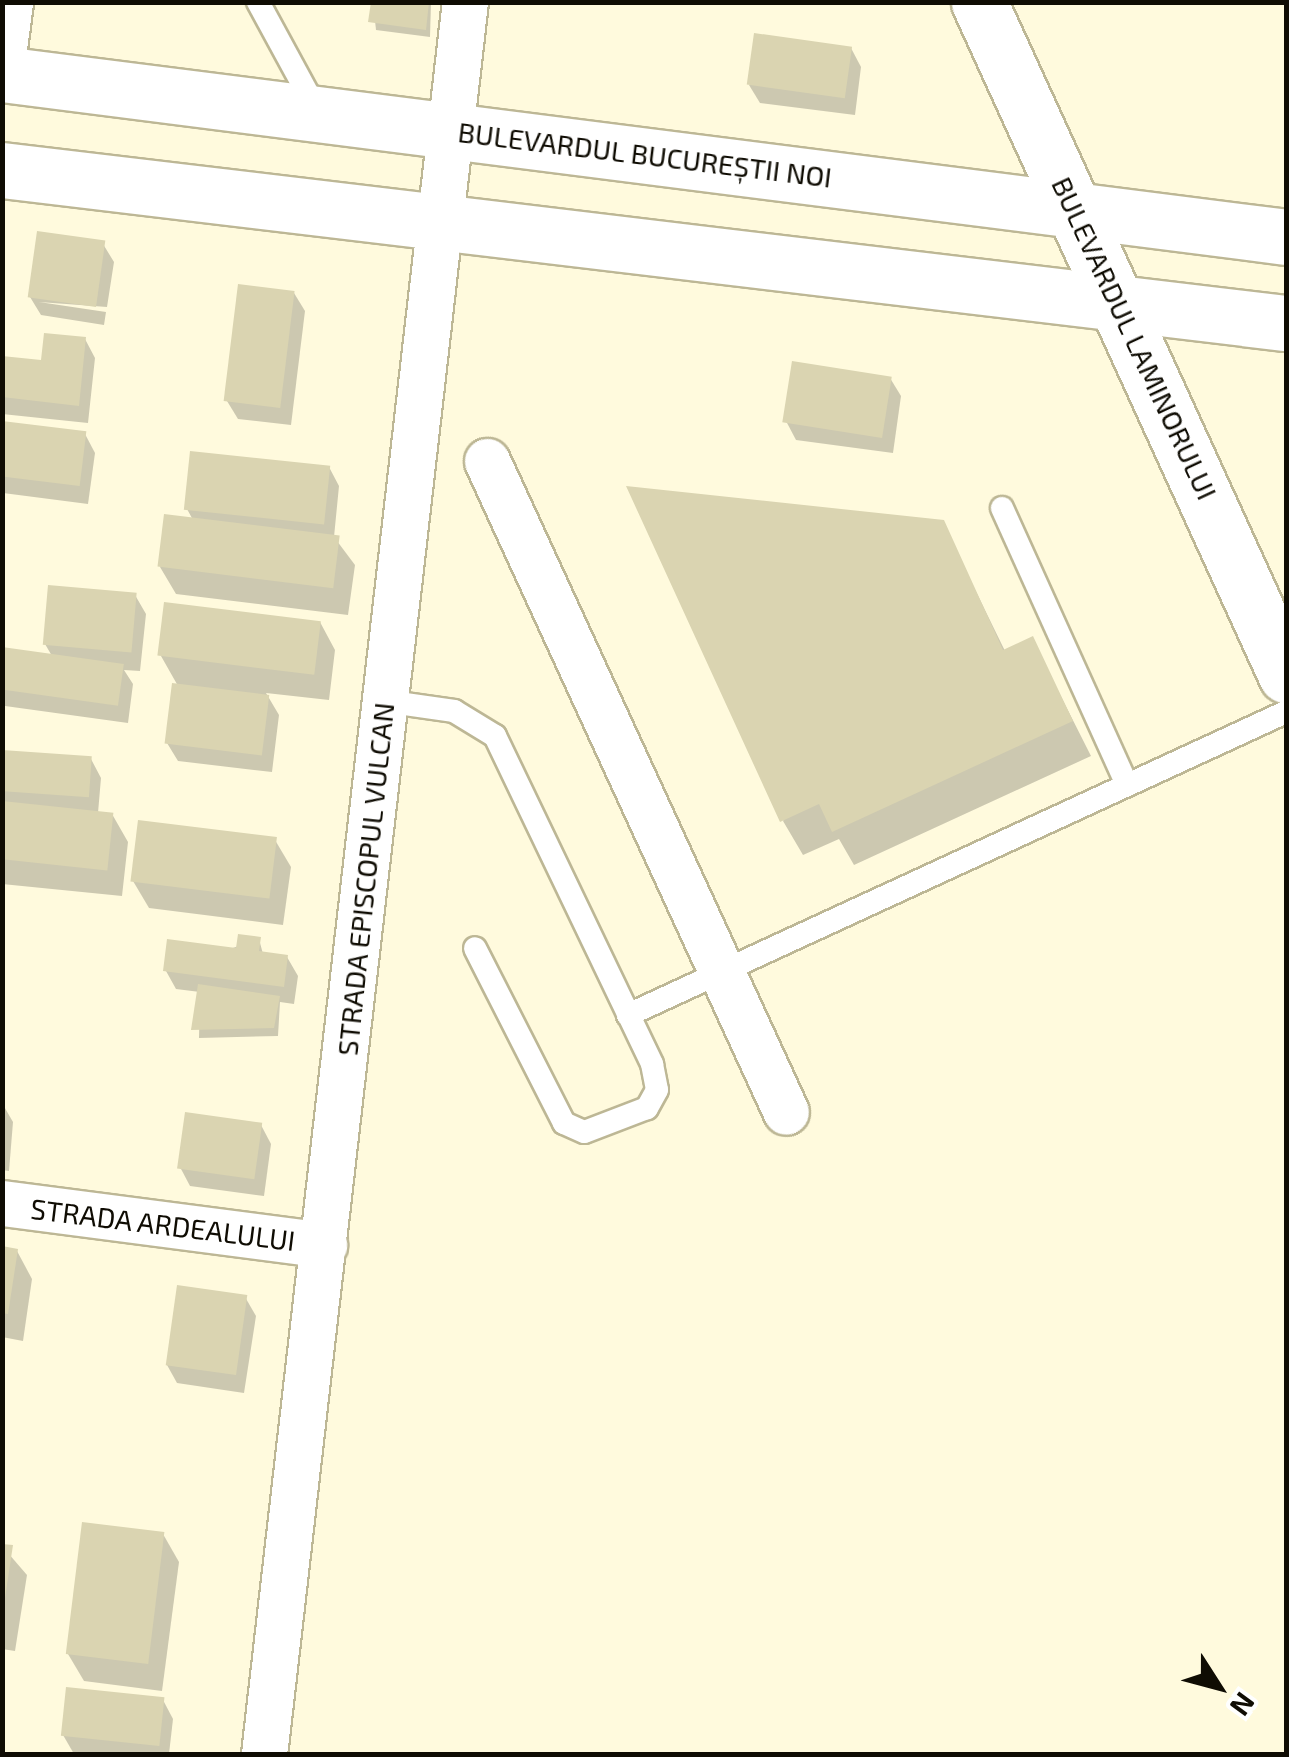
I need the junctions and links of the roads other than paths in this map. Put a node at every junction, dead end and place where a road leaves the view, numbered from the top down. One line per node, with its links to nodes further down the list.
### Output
1 (10, 2): 5 (street)
2 (258, 2): 7 (lane)
3 (465, 2): 8 (street, STRADA EPISCOPUL VULCAN)
4 (979, 2): 10 (main road, BULEVARDUL LAMINORULUI)
5 (2, 63)
6 (2, 74): 7 (main road, BULEVARDUL BUCUREȘTII NOI)
7 (319, 114): 8 (main road, BULEVARDUL BUCUREȘTII NOI)
8 (448, 130): 10 (main road, BULEVARDUL BUCUREȘTII NOI); 11 (street, STRADA EPISCOPUL VULCAN)
9 (2, 170): 11 (main road)
10 (1077, 210): 12 (main road, BULEVARDUL BUCUREȘTII NOI); 13 (main road, BULEVARDUL LAMINORULUI)
11 (438, 226): 13 (main road); 20 (street, STRADA EPISCOPUL VULCAN)
12 (1286, 237)
13 (1120, 304): 14 (main road); 16 (main road, BULEVARDUL LAMINORULUI)
14 (1222, 316): 15 (main road); 16 (main road)
15 (1286, 323)
16 (1169, 403): 19 (main road, BULEVARDUL LAMINORULUI)
17 (487, 461): 24 (street)
18 (1002, 508): 22 (lane)
19 (1282, 656)
20 (384, 701): 25 (lane); 28 (street, STRADA EPISCOPUL VULCAN)
21 (1286, 712): 22 (lane)
22 (1128, 785): 24 (lane)
23 (476, 948): 25 (lane)
24 (722, 973): 25 (lane); 26 (street)
25 (628, 1015)
26 (786, 1112)
27 (2, 1203): 28 (street, STRADA ARDEALULUI)
28 (324, 1245): 29 (street, STRADA EPISCOPUL VULCAN)
29 (264, 1754)

